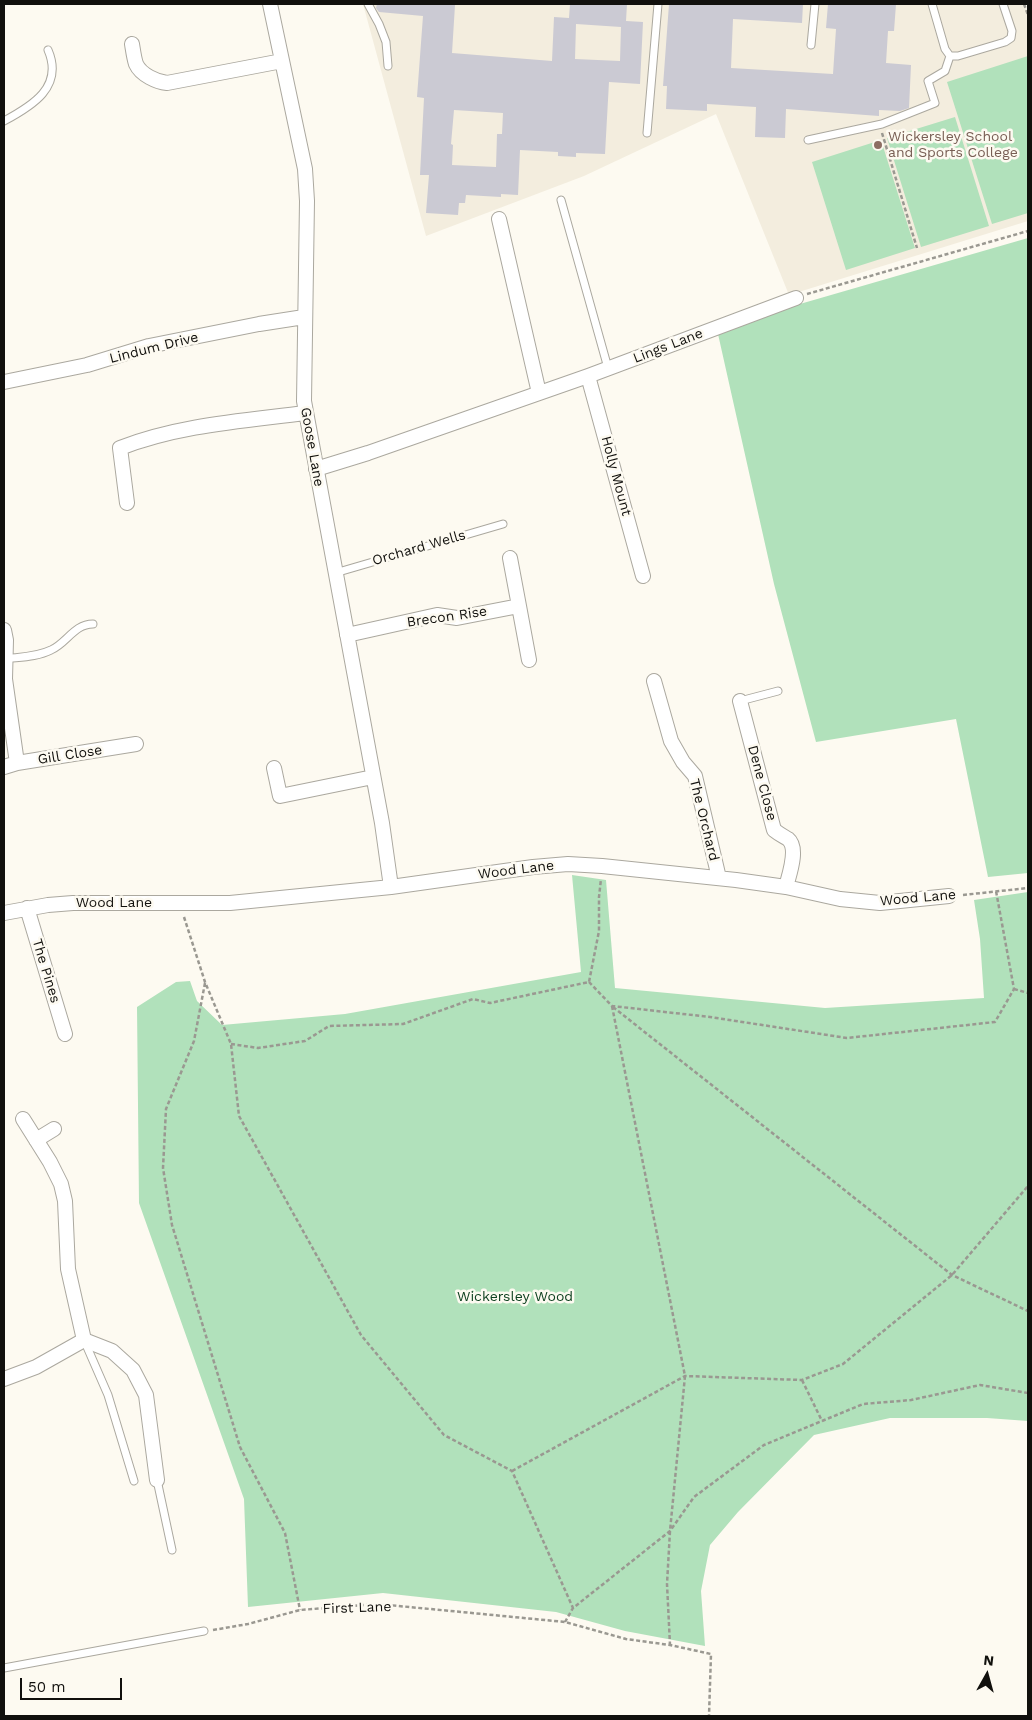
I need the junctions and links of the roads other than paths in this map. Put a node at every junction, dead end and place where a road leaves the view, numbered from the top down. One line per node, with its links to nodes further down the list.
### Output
1 (270, 4): 11 (street, Goose Lane)
2 (368, 4): 12 (lane)
3 (658, 4): 14 (lane)
4 (815, 4): 8 (lane)
5 (932, 4): 10 (lane)
6 (1002, 4): 10 (lane)
7 (132, 44): 11 (street)
8 (811, 45)
9 (48, 50): 13 (lane)
10 (950, 56): 15 (lane)
11 (282, 61): 19 (street, Goose Lane)
12 (388, 66)
13 (4, 121)
14 (646, 133)
15 (808, 140)
16 (561, 200): 20 (lane)
17 (499, 220): 23 (street)
18 (796, 298): 20 (street, Lings Lane)
19 (304, 317): 22 (street, Lindum Drive); 24 (street, Goose Lane)
20 (608, 368): 21 (street, Lings Lane)
21 (588, 376): 23 (street, Lings Lane); 30 (street, Holly Mount)
22 (4, 382)
23 (539, 393): 25 (street, Lings Lane)
24 (305, 412): 25 (street, Goose Lane); 26 (street)
25 (316, 469): 29 (street, Goose Lane)
26 (127, 504)
27 (503, 524): 29 (lane, Orchard Wells)
28 (510, 558): 31 (street)
29 (335, 573): 34 (street, Goose Lane)
30 (643, 576)
31 (519, 606): 34 (street, Brecon Rise); 36 (street)
32 (93, 624): 35 (lane)
33 (4, 630): 35 (street)
34 (347, 635): 44 (street, Goose Lane)
35 (5, 660): 39 (street)
36 (529, 660)
37 (654, 680): 45 (street, The Orchard)
38 (778, 691): 40 (lane)
39 (6, 696): 42 (street)
40 (740, 700): 46 (street, Dene Close)
41 (136, 744): 42 (street, Gill Close)
42 (10, 765)
43 (274, 768): 44 (street)
44 (373, 777): 47 (street, Goose Lane)
45 (719, 878): 46 (street, Wood Lane); 47 (street, Wood Lane)
46 (786, 887): 48 (street, Wood Lane)
47 (392, 888): 49 (street, Wood Lane)
48 (949, 896)
49 (27, 908): 50 (street, Wood Lane); 51 (street, The Pines)
50 (4, 913)
51 (66, 1034)
52 (23, 1119): 54 (street)
53 (54, 1129): 54 (street)
54 (36, 1140): 55 (street)
55 (84, 1340): 56 (street); 57 (street); 58 (lane)
56 (4, 1379)
57 (157, 1480): 59 (lane)
58 (134, 1481)
59 (172, 1550)
60 (204, 1631): 61 (lane)
61 (4, 1668)

